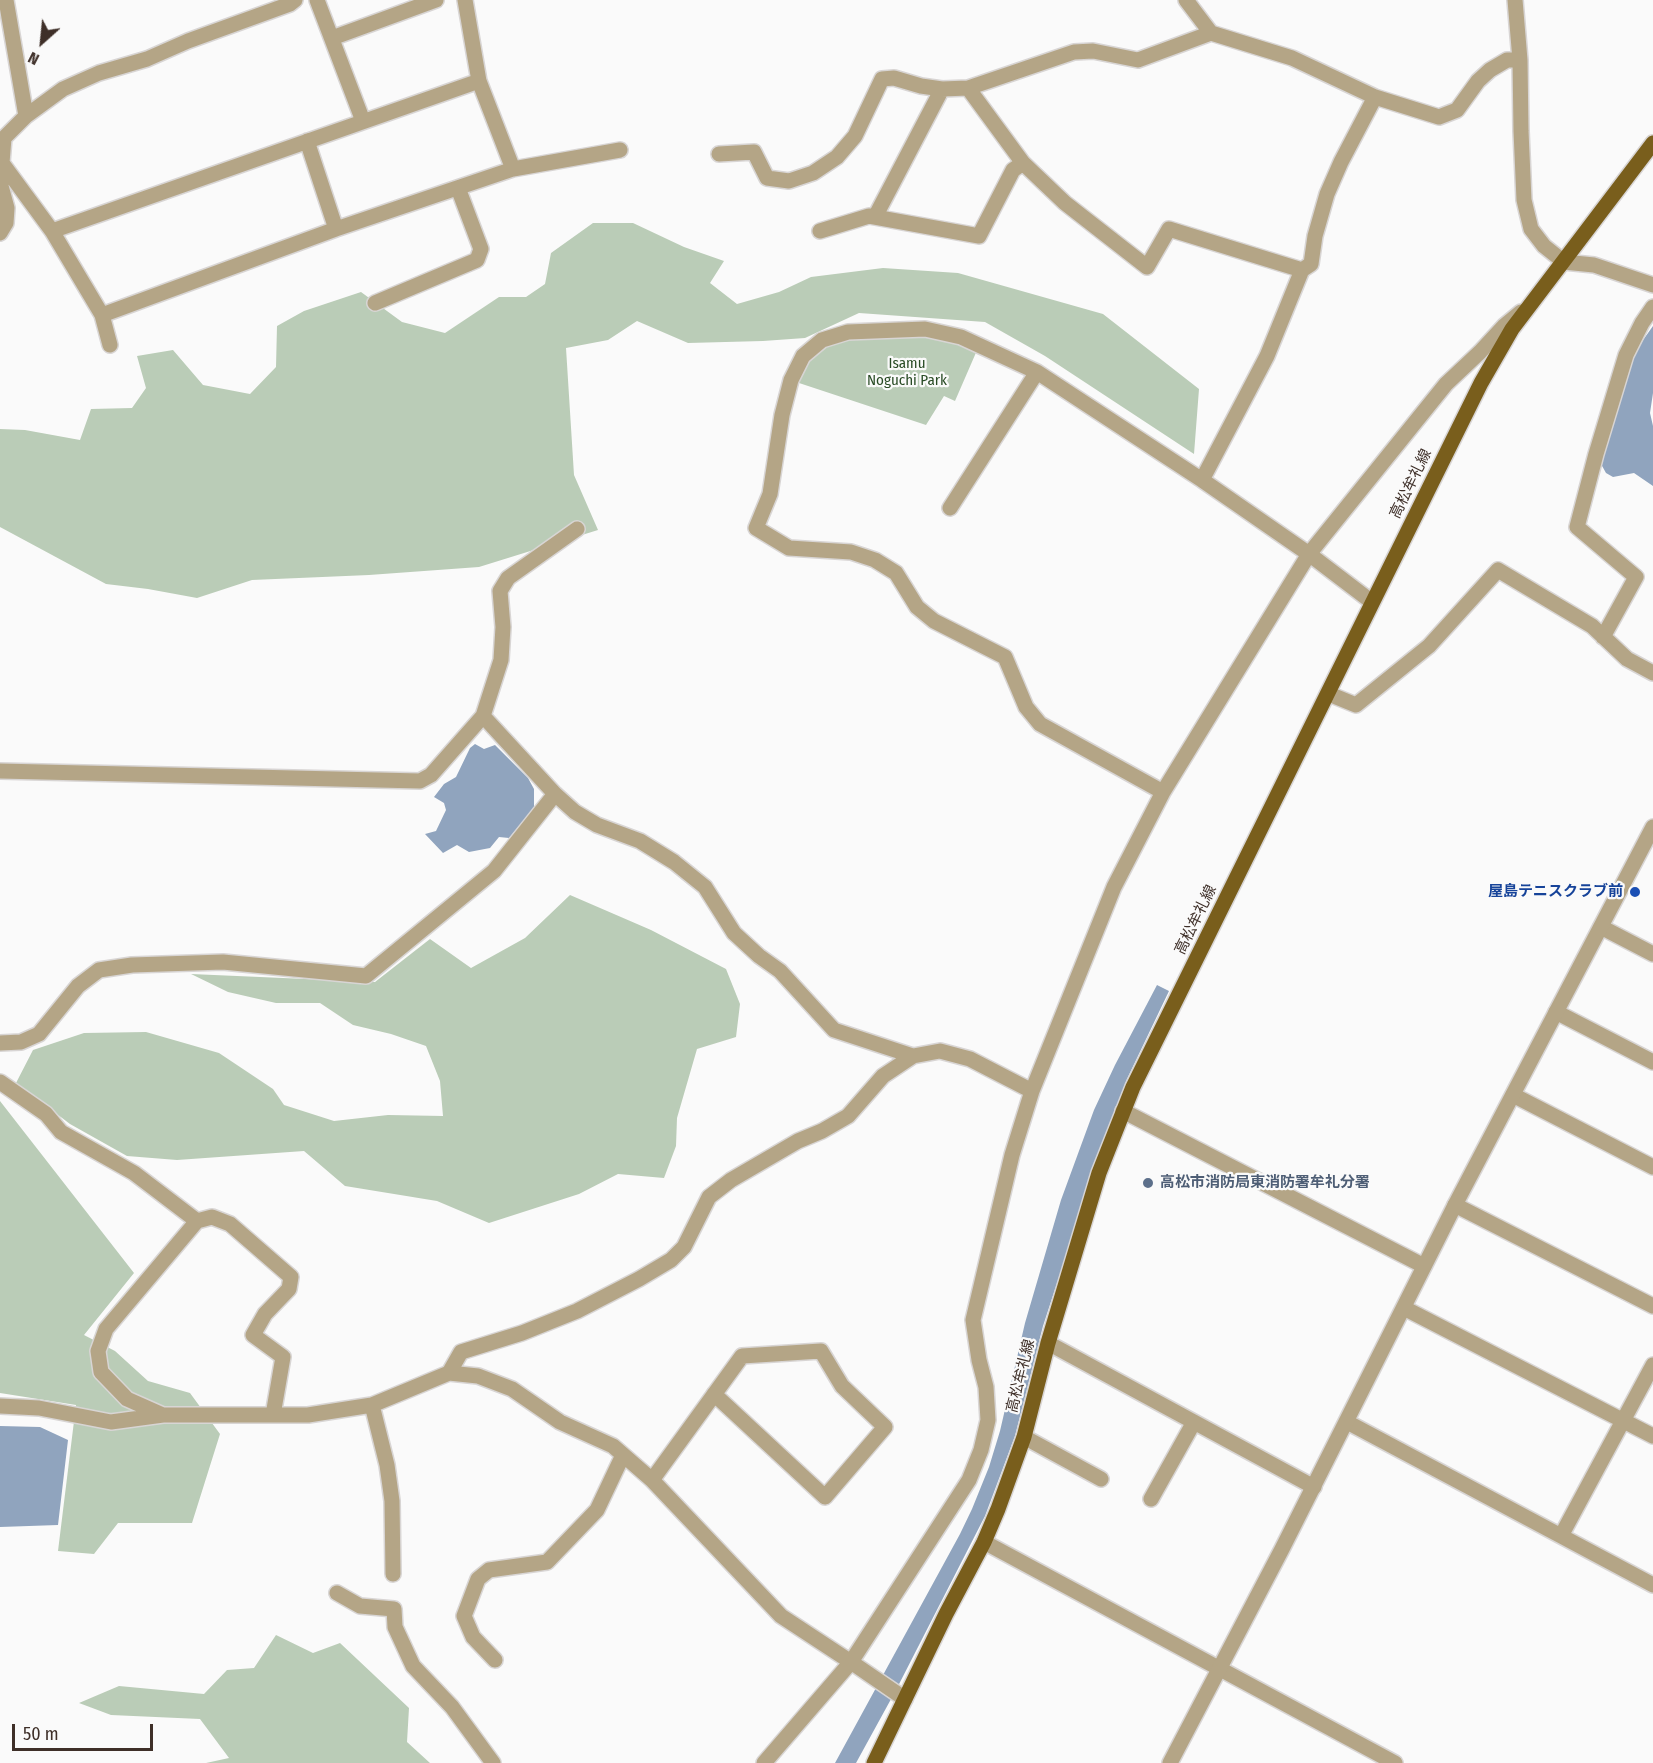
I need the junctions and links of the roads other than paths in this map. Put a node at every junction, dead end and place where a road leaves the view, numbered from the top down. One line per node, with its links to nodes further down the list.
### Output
1 (6, 0): 15 (street)
2 (295, 0): 15 (street)
3 (317, 0): 9 (street)
4 (436, 0): 9 (street)
5 (465, 0): 11 (street)
6 (1186, 0): 8 (street)
7 (1515, 0): 10 (street)
8 (1211, 33): 12 (street); 14 (street)
9 (332, 38): 16 (street)
10 (1520, 60): 14 (street); 31 (street)
11 (479, 81): 16 (street); 24 (street)
12 (968, 88): 13 (street); 23 (street)
13 (942, 89): 21 (street); 26 (street)
14 (1375, 97): 32 (street)
15 (26, 116): 18 (street)
16 (363, 122): 17 (street)
17 (308, 141): 27 (street); 28 (street)
18 (2, 143): 22 (street)
19 (1653, 143): 31 (main road, 高松牟礼線)
20 (620, 150): 24 (street)
21 (719, 154)
22 (2, 163): 28 (street); 30 (street)
23 (1023, 163): 26 (street); 32 (street)
24 (513, 169): 25 (street)
25 (458, 188): 27 (street); 34 (street)
26 (875, 217): 29 (street)
27 (336, 229): 37 (street)
28 (52, 231): 37 (street)
29 (820, 231)
30 (0, 233)
31 (1564, 262): 33 (street); 35 (main road, 高松牟礼線)
32 (1302, 270): 40 (street)
33 (1653, 285)
34 (375, 303)
35 (1531, 305): 43 (street); 44 (main road, 高松牟礼線)
36 (1653, 307): 45 (street)
37 (102, 315): 38 (street)
38 (110, 345)
39 (1037, 372): 40 (street); 41 (street); 50 (street)
40 (1202, 480): 43 (street)
41 (950, 508)
42 (577, 529): 48 (street)
43 (1309, 554): 44 (street); 50 (street)
44 (1372, 602): 47 (main road, 高松牟礼線)
45 (1603, 637): 46 (street); 47 (street)
46 (1653, 673)
47 (1329, 694): 62 (main road, 高松牟礼線)
48 (483, 716): 49 (street); 51 (street)
49 (0, 771)
50 (1163, 792): 60 (street)
51 (555, 794): 56 (street); 57 (street)
52 (1651, 838): 53 (street)
53 (1601, 927): 54 (street); 55 (street)
54 (1653, 954)
55 (1556, 1012): 58 (street); 61 (street)
56 (0, 1043)
57 (913, 1056): 60 (street); 71 (street)
58 (1653, 1062)
59 (0, 1082): 65 (street)
60 (1032, 1092): 93 (street)
61 (1513, 1095): 63 (street); 64 (street)
62 (1123, 1111): 66 (street); 69 (main road, 高松牟礼線)
63 (1653, 1167)
64 (1455, 1205): 66 (street); 67 (street)
65 (197, 1221): 75 (street); 76 (street)
66 (1424, 1266): 68 (street)
67 (1653, 1306)
68 (1404, 1308): 77 (street); 79 (street)
69 (1048, 1343): 78 (street); 81 (main road, 高松牟礼線)
70 (1653, 1365): 77 (street)
71 (448, 1373): 73 (street); 82 (street)
72 (714, 1394): 72 (street); 84 (street)
73 (372, 1405): 76 (street); 89 (street)
74 (0, 1406): 75 (street)
75 (163, 1415): 76 (street)
76 (273, 1415)
77 (1624, 1421): 80 (street); 87 (street)
78 (1194, 1422): 85 (street); 86 (street)
79 (1347, 1422): 85 (street); 87 (street)
80 (1653, 1436)
81 (1024, 1437): 83 (street); 88 (main road, 高松牟礼線)
82 (623, 1455): 84 (street); 92 (street)
83 (1101, 1479)
84 (652, 1480): 93 (street)
85 (1314, 1487): 94 (street)
86 (1150, 1499)
87 (1560, 1536): 90 (street)
88 (984, 1542): 94 (street); 95 (main road, 高松牟礼線)
89 (393, 1574)
90 (1653, 1585)
91 (337, 1593): 96 (street)
92 (495, 1660)
93 (851, 1662): 95 (street); 97 (street)
94 (1219, 1669): 99 (street); 100 (street)
95 (905, 1699): 98 (main road, 高松牟礼線)
96 (493, 1763)
97 (764, 1763)
98 (874, 1763)
99 (1170, 1763)
100 (1395, 1763)

